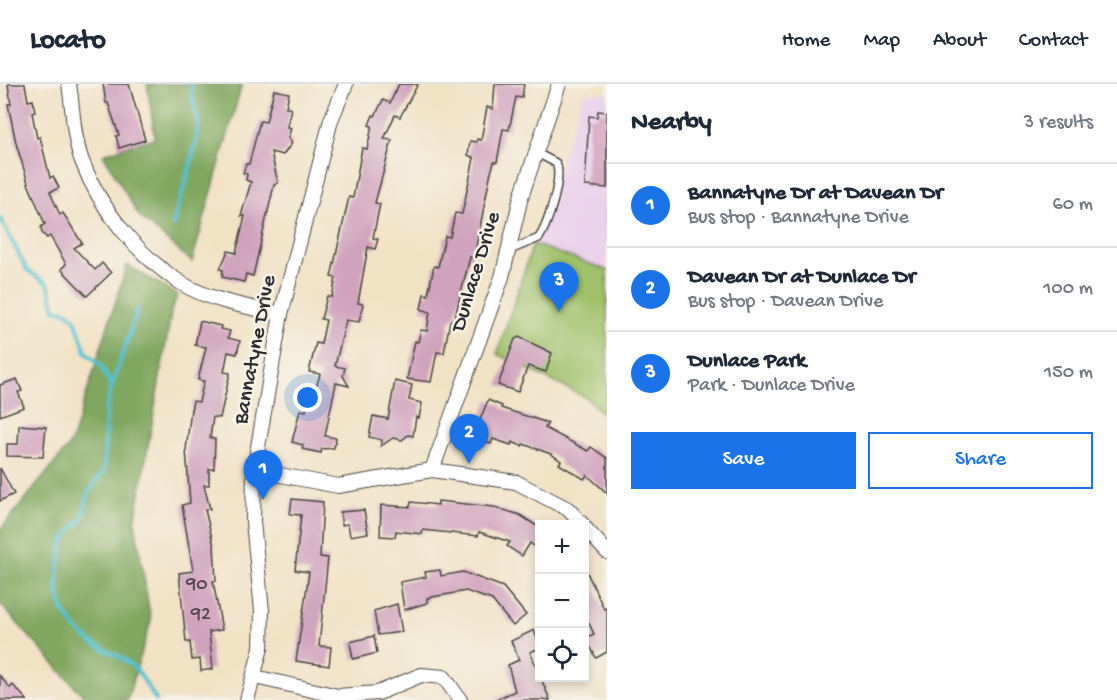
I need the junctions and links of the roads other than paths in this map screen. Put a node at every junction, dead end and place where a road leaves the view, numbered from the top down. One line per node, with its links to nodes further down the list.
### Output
1 (69, 84): 6 (street)
2 (346, 84): 6 (street, Bannatyne Drive)
3 (559, 84): 4 (street, Dunlace Drive)
4 (535, 152): 5 (street, Dunlace Drive); 5 (lane)
5 (510, 250): 8 (street, Dunlace Drive)
6 (281, 314): 7 (street, Bannatyne Drive)
7 (254, 470): 8 (street); 12 (street, Bannatyne Drive)
8 (432, 470): 9 (street)
9 (578, 520)
10 (589, 532): 11 (street)
11 (607, 552)
12 (255, 677): 13 (street, Bannatyne Drive); 14 (street)
13 (247, 700)
14 (460, 700)

